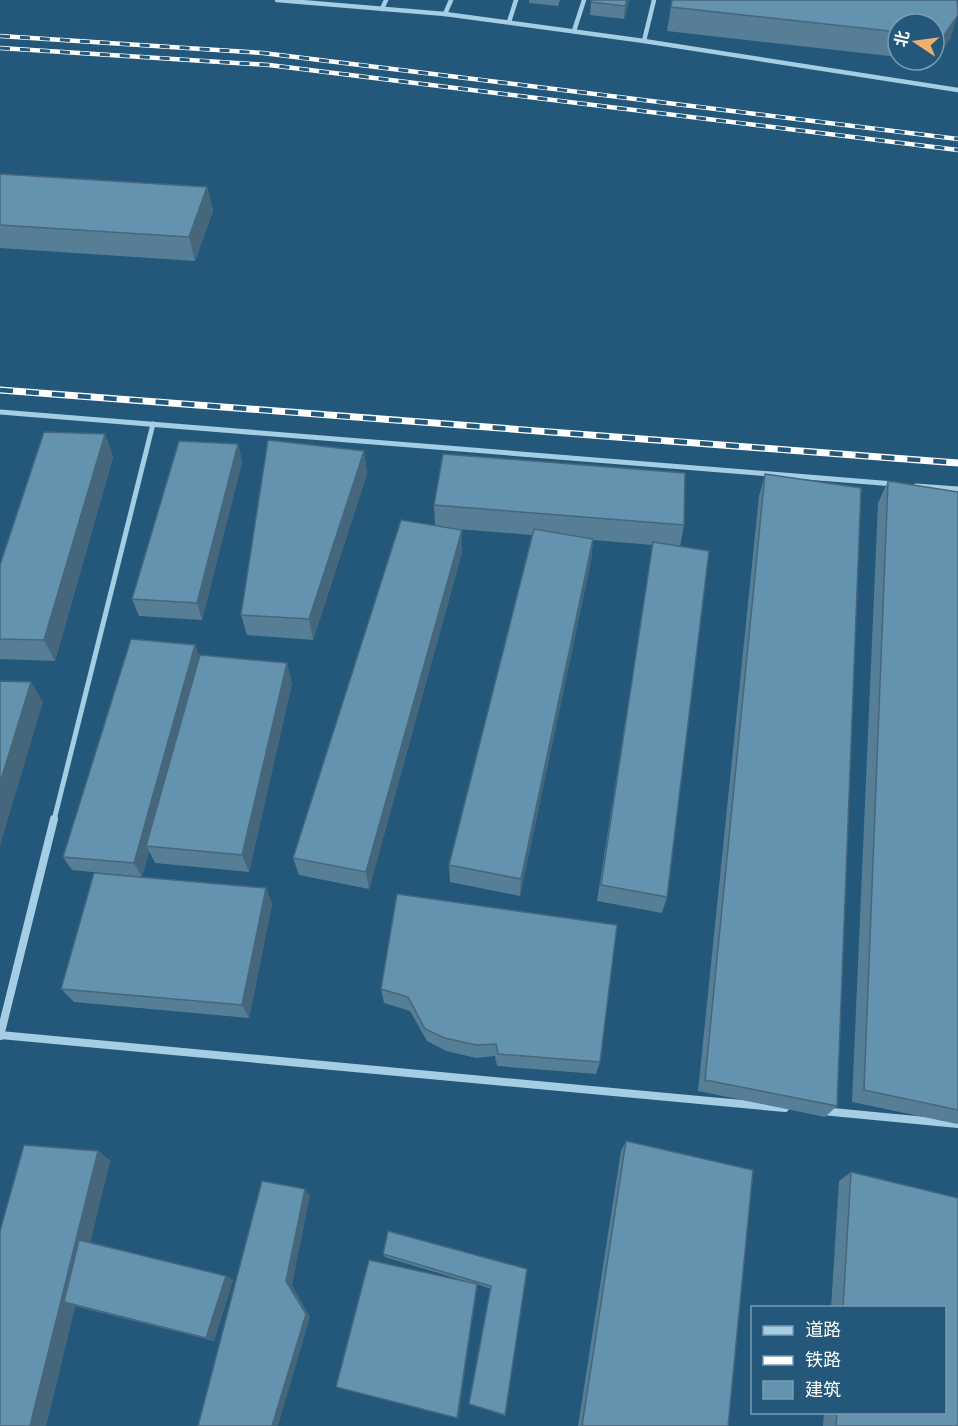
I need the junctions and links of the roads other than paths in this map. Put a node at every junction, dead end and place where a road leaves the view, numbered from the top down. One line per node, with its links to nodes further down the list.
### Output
1 (277, 0): 7 (street)
2 (386, 0): 8 (street)
3 (451, 0): 9 (street)
4 (516, 0): 10 (street)
5 (584, 0): 11 (street)
6 (654, 0): 12 (street)
7 (312, 1): 8 (street)
8 (382, 9): 9 (street)
9 (445, 14): 10 (street)
10 (509, 22): 11 (street)
11 (574, 31): 12 (street)
12 (644, 41): 13 (street)
13 (958, 90)
14 (0, 412): 15 (street)
15 (153, 424): 16 (street); 19 (street)
16 (899, 484)
17 (911, 485): 18 (street)
18 (958, 489)
19 (0, 1035): 20 (street)
20 (792, 1109)
21 (816, 1111): 22 (street)
22 (958, 1124)

